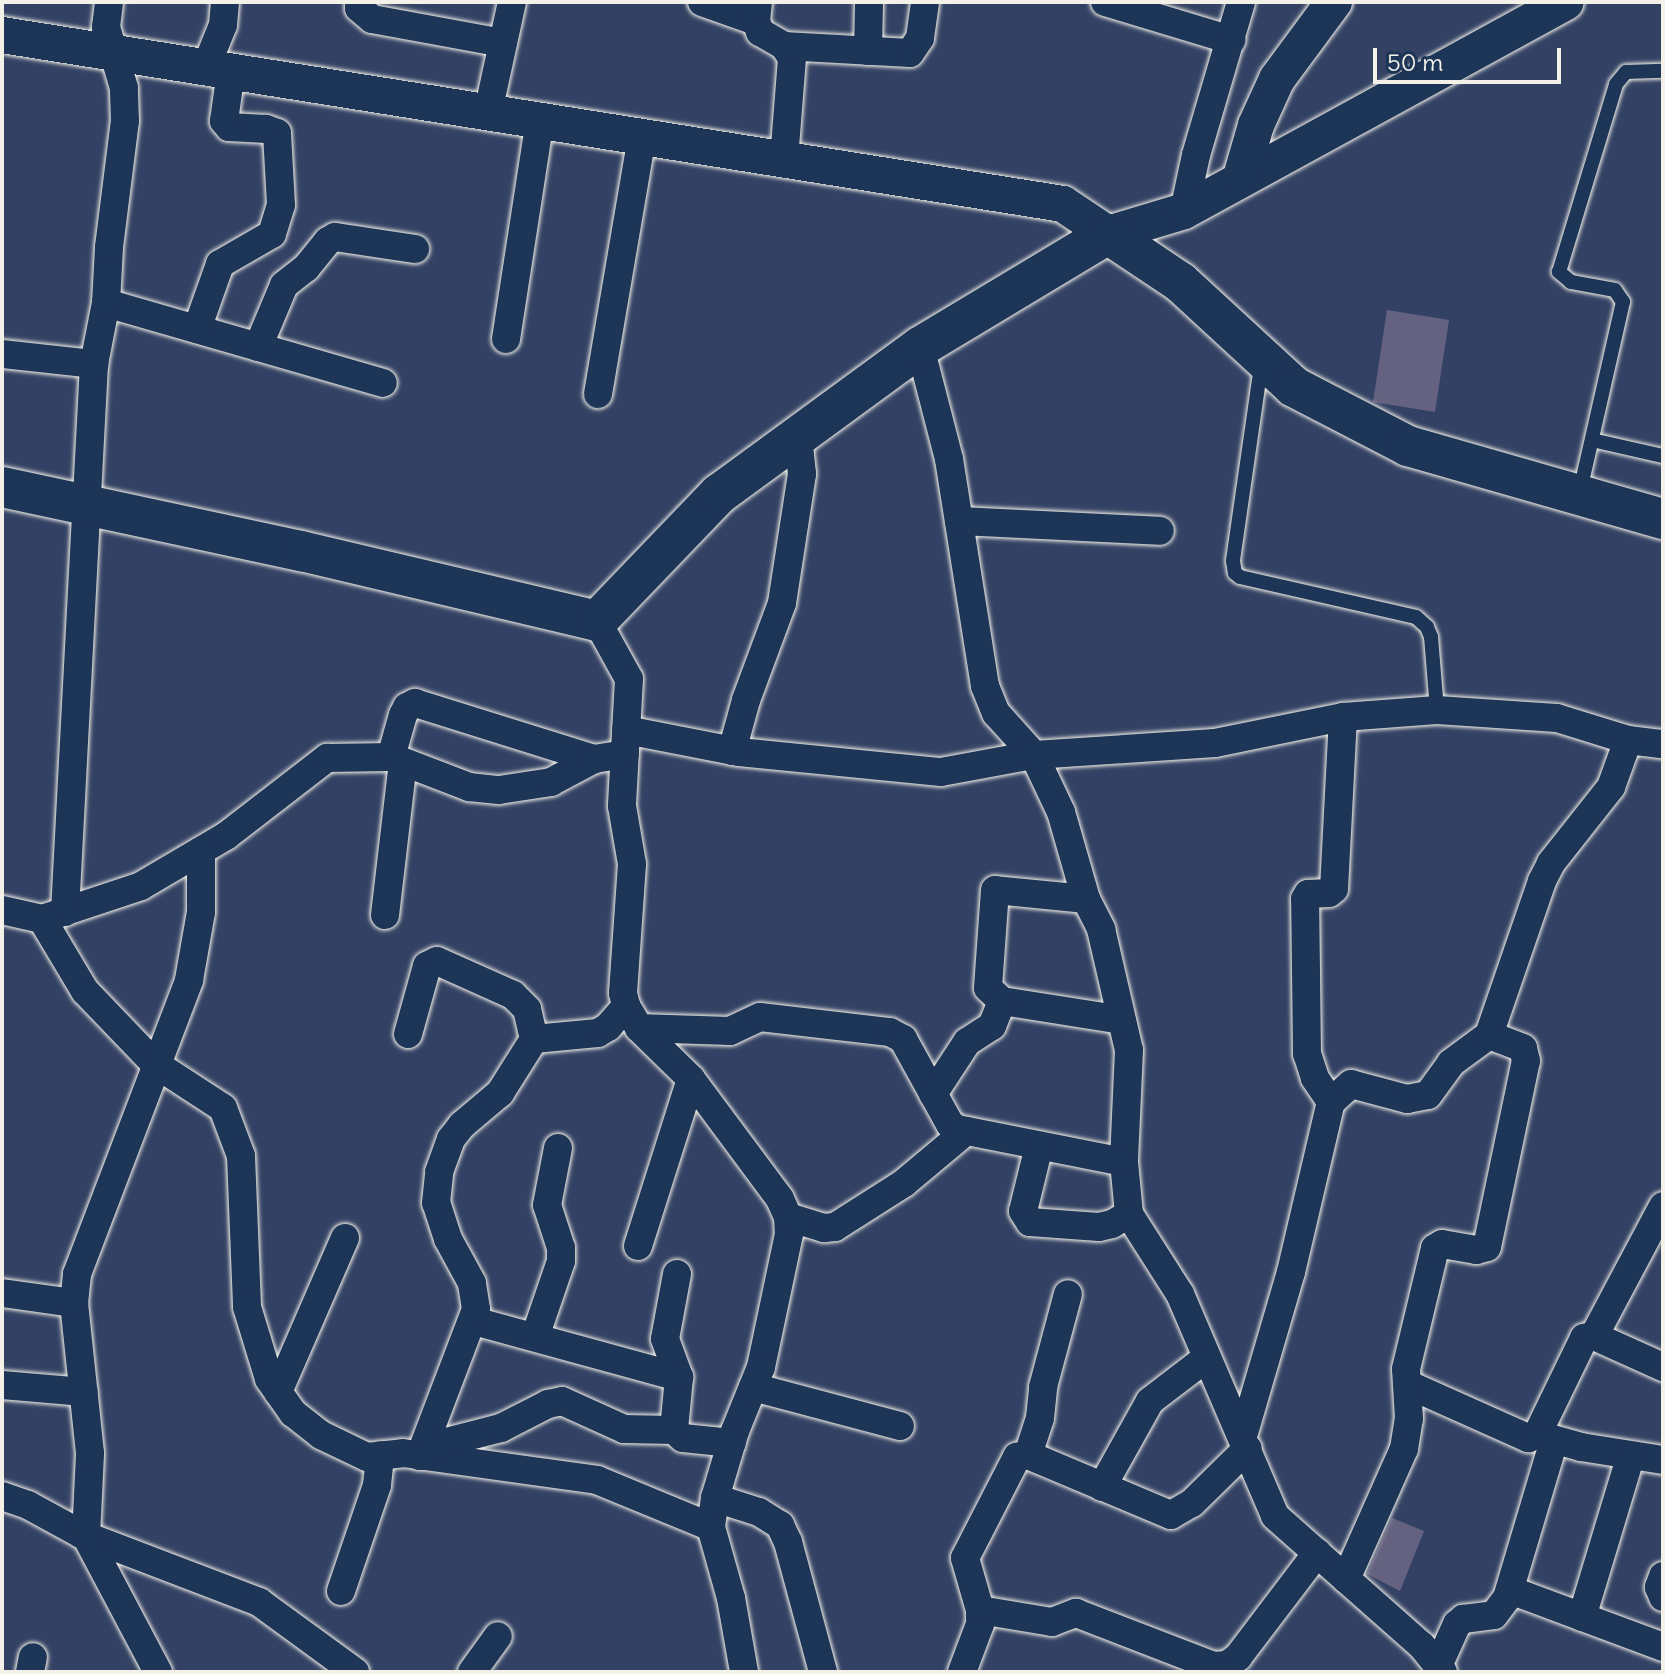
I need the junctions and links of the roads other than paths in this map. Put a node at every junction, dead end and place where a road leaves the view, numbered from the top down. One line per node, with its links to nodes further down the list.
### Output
1 (109, 2): 18 (street)
2 (225, 2): 19 (street)
3 (360, 2): 15 (street)
4 (512, 2): 15 (street)
5 (702, 2): 12 (street)
6 (869, 2): 17 (street)
7 (925, 2): 17 (street)
8 (1105, 2): 14 (street)
9 (1241, 2): 14 (street)
10 (1334, 2): 25 (street)
11 (1565, 2): 25 (street)
12 (757, 11): 16 (street)
13 (2, 35): 18 (street)
14 (1231, 40): 26 (street)
15 (503, 43): 21 (street)
16 (784, 46): 17 (street); 24 (street)
17 (868, 51)
18 (112, 52): 19 (street); 29 (street)
19 (219, 69): 21 (street); 30 (street)
20 (1663, 71): 40 (lane)
21 (488, 112): 22 (street)
22 (540, 120): 23 (street); 31 (street)
23 (642, 137): 24 (street); 38 (street)
24 (784, 159): 27 (street)
25 (1241, 177): 26 (street)
26 (1184, 211): 27 (street)
27 (1108, 234): 33 (main road); 35 (main road)
28 (415, 249): 32 (street)
29 (106, 303): 30 (street); 36 (street)
30 (197, 329): 32 (street)
31 (506, 339)
32 (258, 347): 37 (street)
33 (920, 347): 39 (main road); 46 (street)
34 (2, 354): 36 (street)
35 (1262, 357): 43 (main road); 49 (lane)
36 (94, 364): 44 (street)
37 (383, 383)
38 (598, 394)
39 (798, 436): 48 (main road); 54 (street)
40 (1592, 440): 41 (lane); 43 (lane)
41 (1663, 456)
42 (2, 487): 44 (main road)
43 (1579, 496): 45 (main road)
44 (89, 508): 48 (main road); 62 (street)
45 (1663, 519)
46 (959, 521): 47 (street); 55 (street)
47 (1160, 531)
48 (597, 621): 52 (street)
49 (1437, 710): 50 (street); 51 (street)
50 (1343, 717): 55 (street); 72 (street)
51 (1628, 740): 53 (street); 67 (street)
52 (625, 742): 54 (street); 56 (street); 64 (street)
53 (1663, 744)
54 (732, 751): 55 (street)
55 (1034, 755): 59 (street)
56 (594, 759): 57 (street); 57 (street)
57 (397, 760): 58 (street); 61 (street)
58 (201, 851): 62 (street); 69 (street)
59 (1086, 899): 63 (street); 65 (street)
60 (2, 910): 62 (street)
61 (385, 915)
62 (54, 916): 69 (street)
63 (1002, 1001): 65 (street); 71 (street)
64 (632, 1017): 68 (street); 70 (street); 71 (street)
65 (1122, 1020): 76 (street)
66 (408, 1034): 68 (street)
67 (1489, 1035): 72 (street); 92 (street)
68 (534, 1039): 86 (street)
69 (154, 1063): 85 (street); 96 (street)
70 (691, 1079): 79 (street); 81 (street)
71 (933, 1094): 73 (street)
72 (1331, 1102): 100 (street)
73 (966, 1131): 74 (street); 79 (street)
74 (1039, 1146): 76 (street); 78 (street)
75 (558, 1148): 88 (street)
76 (1124, 1162): 78 (street)
77 (1663, 1206): 87 (street)
78 (1129, 1214): 89 (street)
79 (788, 1217): 94 (street)
80 (345, 1238): 96 (street)
81 (638, 1246)
82 (677, 1274): 91 (street)
83 (2, 1293): 85 (street)
84 (1068, 1294): 103 (street)
85 (74, 1303): 95 (street)
86 (474, 1321): 88 (street); 105 (street)
87 (1594, 1336): 90 (street); 99 (street)
88 (535, 1337): 91 (street)
89 (1205, 1359): 100 (street); 107 (street)
90 (1663, 1367)
91 (679, 1377): 98 (street)
92 (1407, 1384): 99 (street); 114 (street)
93 (2, 1385): 95 (street)
94 (753, 1387): 97 (street); 101 (street)
95 (84, 1392): 111 (street)
96 (278, 1392): 102 (street)
97 (900, 1426)
98 (674, 1430): 101 (street); 105 (street)
99 (1546, 1437): 104 (street); 115 (street)
100 (1246, 1442): 107 (street); 112 (street)
101 (732, 1443): 109 (street)
102 (380, 1455): 105 (street); 116 (street)
103 (1028, 1455): 107 (street); 118 (street)
104 (1631, 1455): 106 (street); 119 (street)
105 (420, 1456): 110 (street)
106 (1663, 1460)
107 (1102, 1487)
108 (2, 1496): 111 (street)
109 (715, 1498): 110 (street); 128 (street)
110 (711, 1527): 127 (street)
111 (86, 1536): 124 (street); 125 (street)
112 (1317, 1553): 114 (street); 122 (street)
113 (1663, 1576): 117 (street)
114 (1346, 1579): 123 (street)
115 (1510, 1590): 119 (street); 123 (street)
116 (341, 1591)
117 (1663, 1597)
118 (980, 1610): 122 (street); 129 (street)
119 (1582, 1617): 121 (street)
120 (498, 1636): 126 (street)
121 (1663, 1647)
122 (1233, 1668)
123 (1441, 1669)
124 (158, 1672)
125 (355, 1672)
126 (472, 1672)
127 (744, 1672)
128 (823, 1672)
129 (962, 1672)

